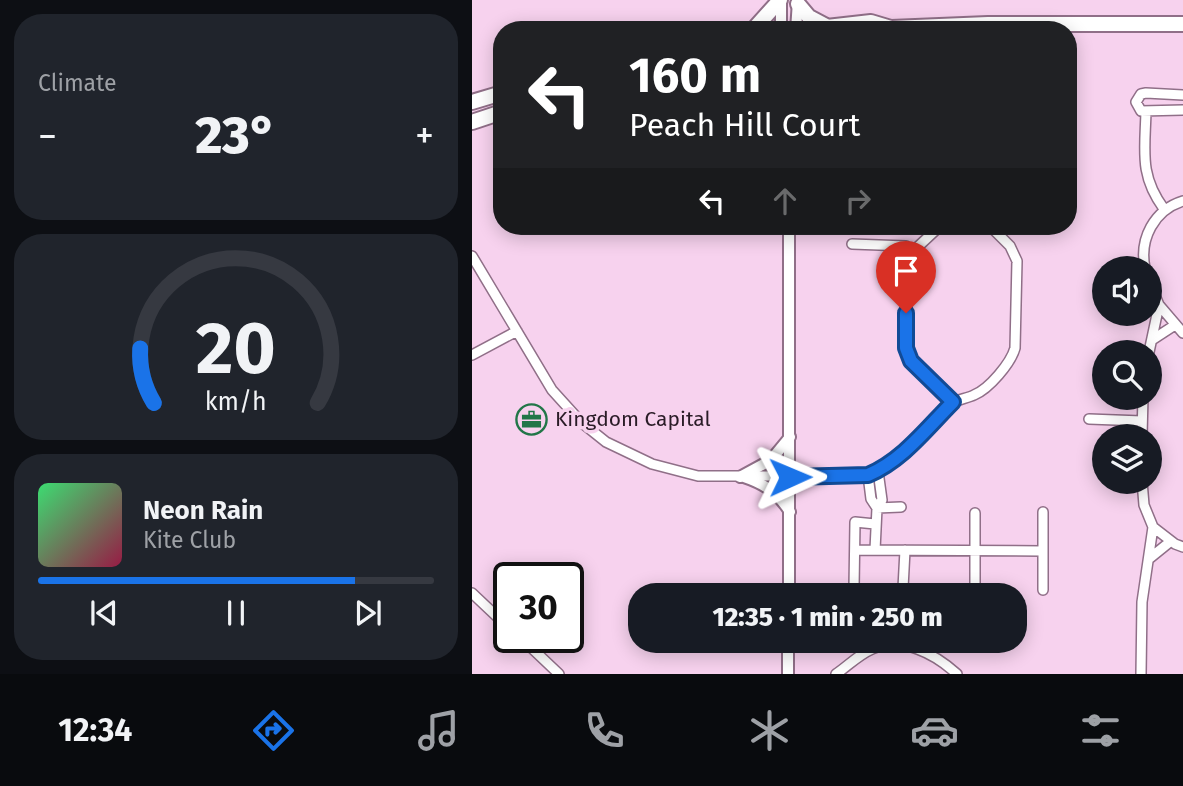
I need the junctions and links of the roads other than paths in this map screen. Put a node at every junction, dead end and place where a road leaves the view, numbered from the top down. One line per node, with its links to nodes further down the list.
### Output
1 (781, 0): 3 (main road); 4 (street)
2 (798, 2): 5 (street); 6 (main road)
3 (761, 21)
4 (781, 21)
5 (798, 21)
6 (815, 21)
7 (1182, 24): 8 (main road)
8 (1077, 26)
9 (1182, 95): 13 (street)
10 (493, 96): 11 (main road)
11 (472, 103)
12 (1182, 110): 13 (street)
13 (1146, 111): 17 (street)
14 (493, 115): 15 (main road)
15 (472, 122)
16 (1182, 201): 17 (street)
17 (1164, 209): 24 (street)
18 (789, 235): 36 (street)
19 (930, 235): 22 (street)
20 (999, 235): 32 (street)
21 (852, 244): 22 (street)
22 (912, 252): 32 (street)
23 (472, 256): 28 (street)
24 (1145, 256)
25 (1162, 309): 26 (street)
26 (1175, 325): 29 (street); 30 (street)
27 (1155, 326): 30 (street)
28 (517, 331): 31 (street); 39 (street)
29 (1182, 333)
30 (1152, 340)
31 (472, 355)
32 (953, 402): 37 (street)
33 (1142, 410): 35 (street)
34 (1089, 419): 35 (street)
35 (1142, 421)
36 (790, 437): 39 (street); 40 (street)
37 (878, 471): 38 (street); 43 (street)
38 (868, 475): 40 (street); 43 (street)
39 (742, 477): 40 (street); 44 (street)
40 (790, 477): 44 (street)
41 (1143, 494): 48 (street)
42 (901, 507): 43 (street)
43 (877, 508): 47 (street)
44 (790, 512): 57 (street)
45 (1043, 512): 55 (street)
46 (975, 513): 54 (street)
47 (875, 524): 51 (street); 52 (street)
48 (1153, 527): 49 (street); 56 (street)
49 (1171, 541): 50 (street); 56 (street)
50 (1182, 547)
51 (855, 550): 52 (street); 58 (street)
52 (875, 550): 53 (street)
53 (905, 551): 54 (street); 59 (street)
54 (976, 551): 55 (street); 60 (street)
55 (1042, 551): 61 (street)
56 (1150, 558): 70 (street)
57 (789, 583)
58 (854, 583)
59 (903, 583)
60 (975, 583)
61 (1043, 590)
62 (472, 593): 63 (street)
63 (493, 613)
64 (537, 653): 67 (street)
65 (788, 653): 68 (street)
66 (952, 672): 69 (street)
67 (559, 674)
68 (788, 674)
69 (836, 674)
70 (1140, 674)

